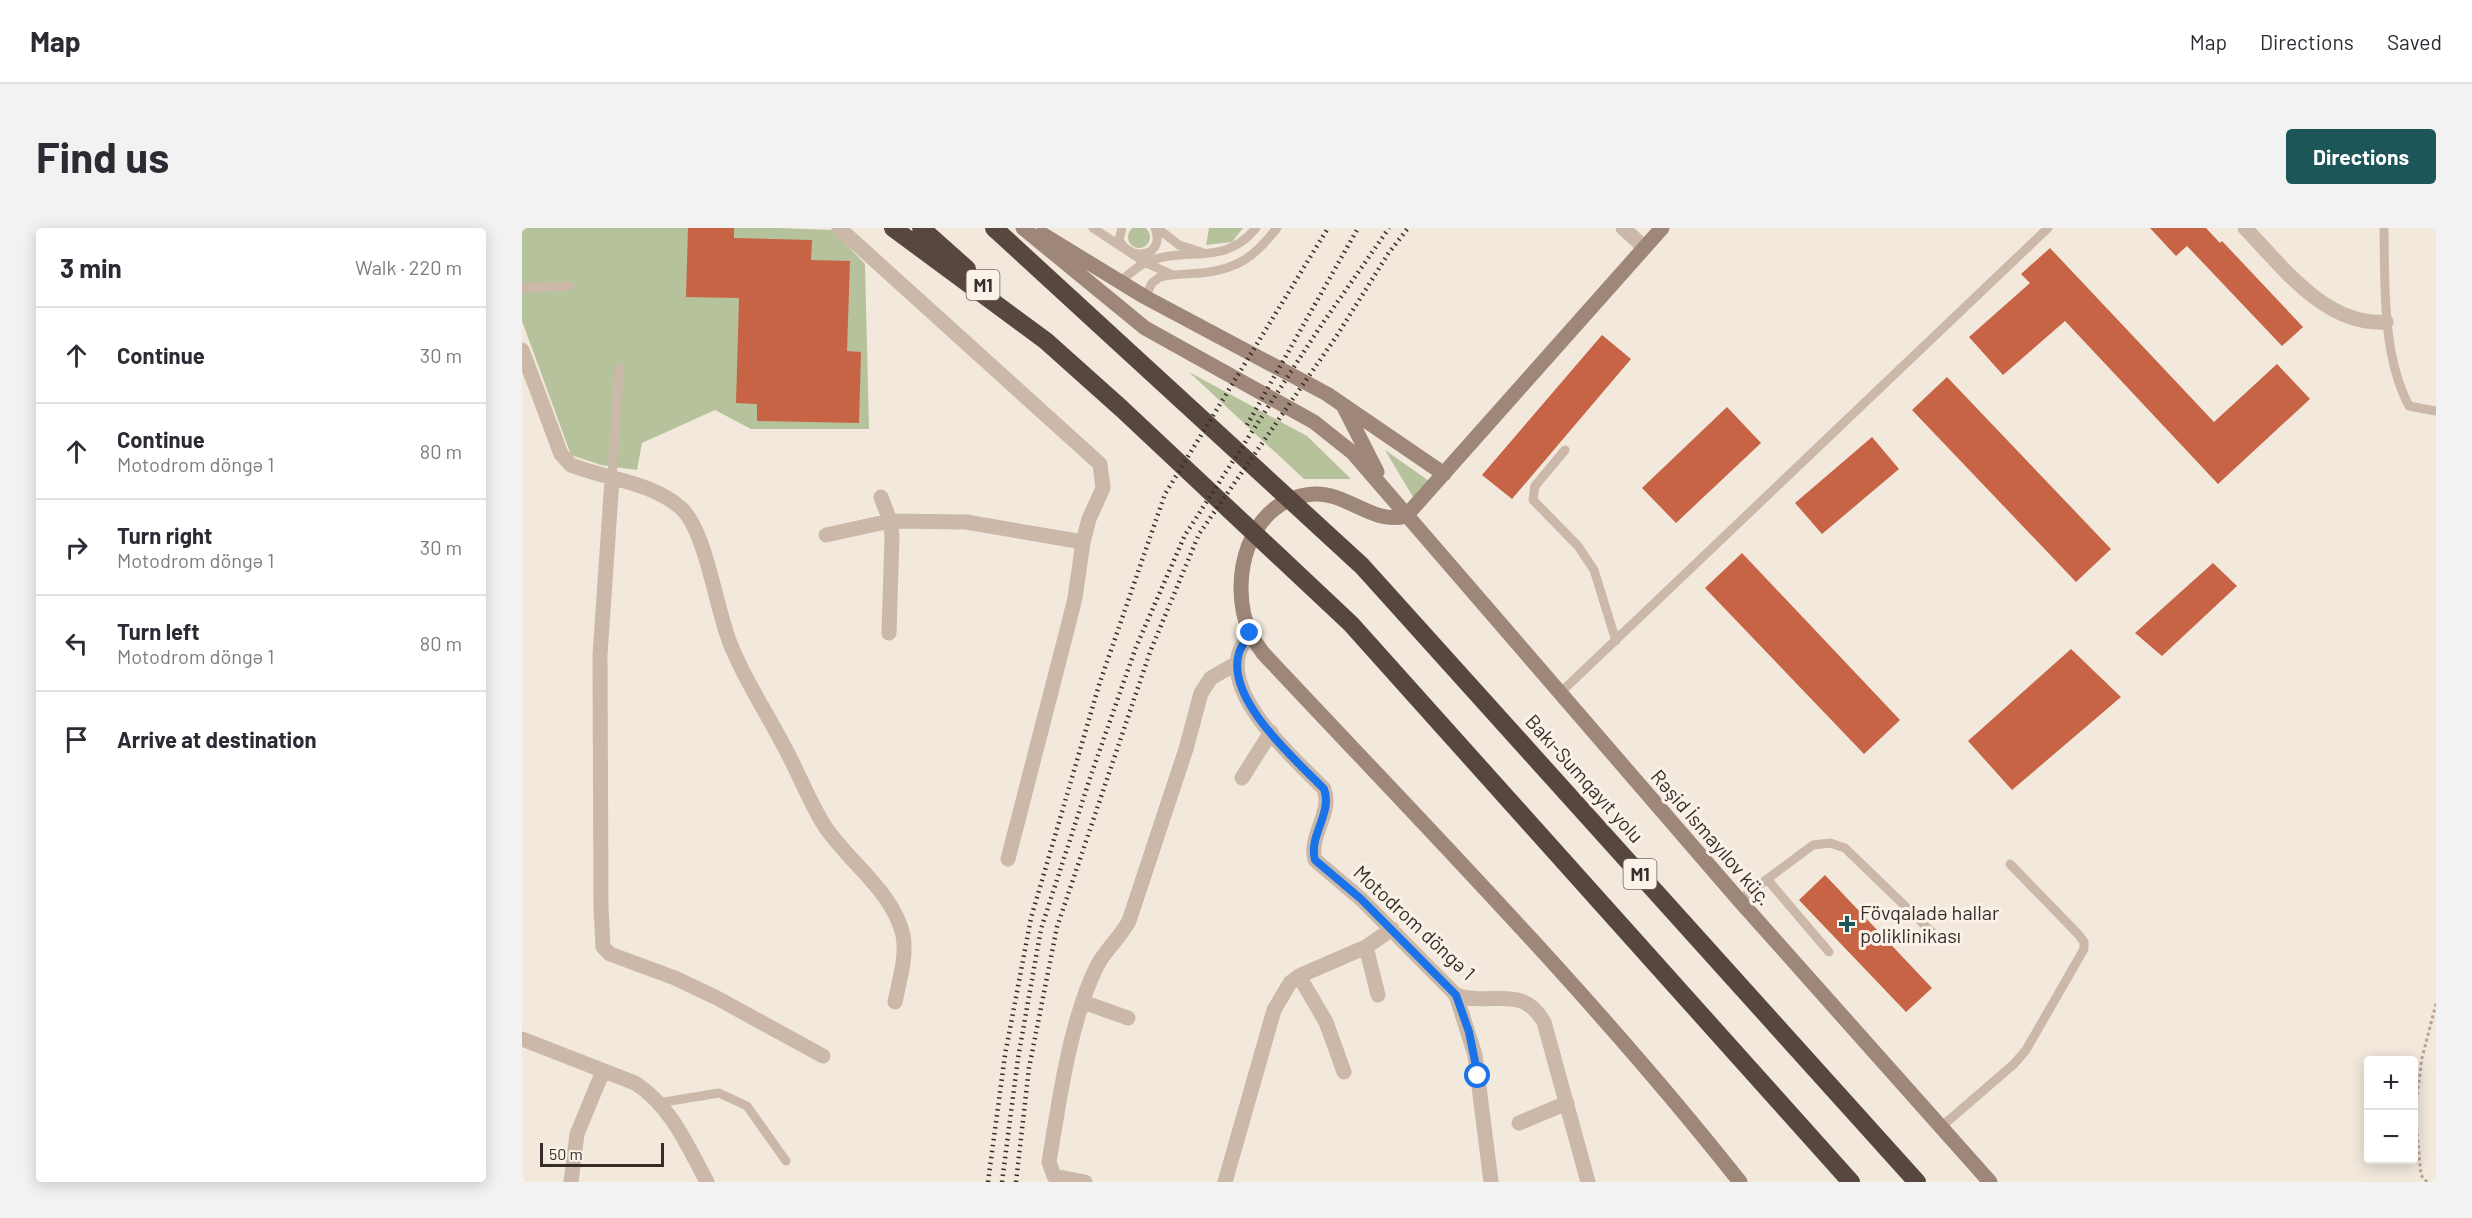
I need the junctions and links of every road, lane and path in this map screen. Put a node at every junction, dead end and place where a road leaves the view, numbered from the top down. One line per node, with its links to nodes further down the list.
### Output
1 (839, 228): 40 (street)
2 (893, 228): 27 (highway)
3 (921, 228): 27 (highway, M1)
4 (994, 228): 80 (highway, Bakı-Sumqayıt yolu / M1)
5 (1023, 228): 35 (street)
6 (1032, 228): 22 (street)
7 (1093, 228): 18 (lane)
8 (1122, 228): 18 (lane)
9 (1156, 228): 18 (lane); 19 (lane)
10 (1256, 228): 19 (lane)
11 (1277, 228): 21 (lane)
12 (1623, 228): 17 (street)
13 (1662, 228): 17 (street)
14 (2048, 228): 43 (lane)
15 (2245, 228): 26 (street)
16 (2384, 228): 26 (lane)
17 (1644, 247): 33 (street)
18 (1130, 253): 20 (lane)
19 (1215, 254): 20 (lane)
20 (1146, 263): 21 (lane); 22 (lane)
21 (1171, 274): 25 (lane)
22 (1119, 282): 25 (street)
23 (569, 286): 24 (lane)
24 (522, 288)
25 (1145, 297): 30 (street)
26 (2386, 322): 31 (lane)
27 (1046, 341): 79 (highway, M1)
28 (522, 350): 34 (street)
29 (619, 368): 34 (lane)
30 (1343, 405): 33 (street); 35 (street)
31 (2436, 411)
32 (1565, 450): 43 (lane)
33 (1444, 474): 37 (street)
34 (612, 479): 59 (street); 64 (street)
35 (1386, 490): 37 (street, Rəşid İsmayılov küç.)
36 (880, 497): 38 (street)
37 (1406, 516): 42 (street); 45 (street, Rəşid İsmayılov küç.)
38 (890, 521): 39 (street); 40 (street); 41 (street)
39 (825, 535)
40 (1083, 542): 48 (street)
41 (889, 633)
42 (1250, 633): 44 (street); 78 (street)
43 (1616, 641): 45 (lane)
44 (1237, 663): 46 (street, Motodrom döngə 1); 60 (street)
45 (1559, 694): 51 (street, Rəşid İsmayılov küç.)
46 (1271, 732): 47 (street); 52 (street, Motodrom döngə 1)
47 (1242, 778)
48 (1008, 859)
49 (2010, 864): 70 (lane)
50 (1767, 879): 51 (lane); 53 (lane); 55 (lane)
51 (1739, 900): 70 (street, Rəşid İsmayılov küç.)
52 (1392, 929): 54 (street); 58 (street, Motodrom döngə 1)
53 (1940, 940)
54 (1366, 947): 56 (street); 57 (street)
55 (1829, 952)
56 (1299, 976): 66 (street); 75 (street)
57 (1378, 995)
58 (1456, 995): 68 (street, Motodrom döngə 1); 76 (street)
59 (896, 1002)
60 (1083, 1002): 62 (street); 74 (street)
61 (2436, 1004): 82 (path)
62 (1128, 1018)
63 (522, 1039): 65 (street)
64 (823, 1056)
65 (603, 1071): 67 (street); 72 (street)
66 (1344, 1072)
67 (658, 1102): 71 (lane); 73 (street)
68 (1567, 1103): 69 (street); 77 (street, Motodrom döngə 1)
69 (1519, 1123)
70 (1941, 1127): 81 (street, Rəşid İsmayılov küç.)
71 (786, 1161)
72 (571, 1182)
73 (707, 1182)
74 (1085, 1182)
75 (1225, 1182)
76 (1491, 1182)
77 (1588, 1182)
78 (1740, 1182)
79 (1851, 1182)
80 (1917, 1182)
81 (1989, 1182)
82 (2427, 1182)

